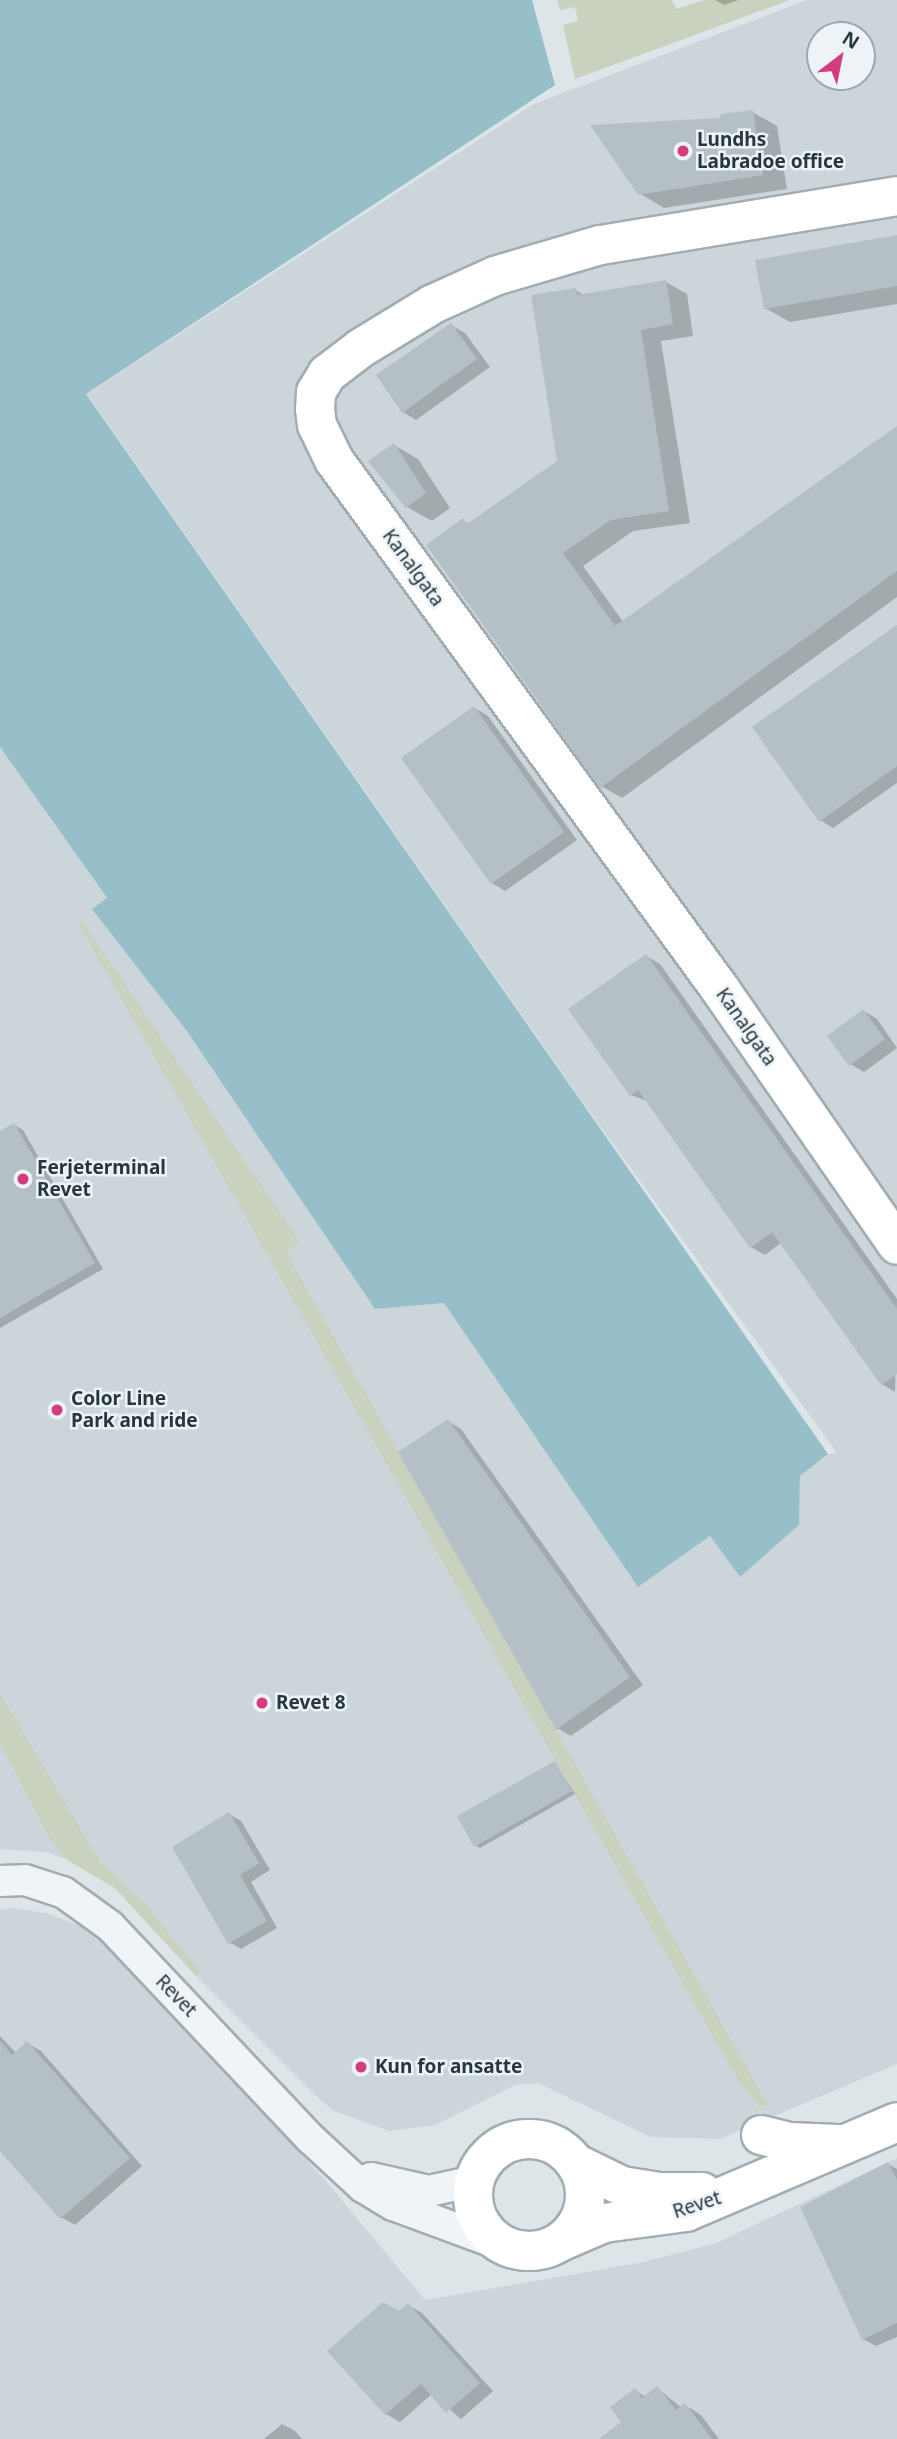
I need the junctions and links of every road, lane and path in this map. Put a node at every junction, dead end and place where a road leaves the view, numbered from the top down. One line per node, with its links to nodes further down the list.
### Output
1 (897, 196): 2 (main road, Kanalgata)
2 (897, 1245)
3 (0, 1881): 7 (street, Revet)
4 (897, 2122): 6 (main road, Revet)
5 (761, 2135): 6 (main road)
6 (847, 2145): 10 (main road, Revet)
7 (327, 2155): 9 (street, Revet); 12 (street, Revet)
8 (575, 2163): 9 (main road); 10 (main road, Revet); 11 (main road)
9 (474, 2181): 12 (main road)
10 (749, 2184): 11 (main road, Revet)
11 (562, 2241): 12 (main road)
12 (509, 2248)

